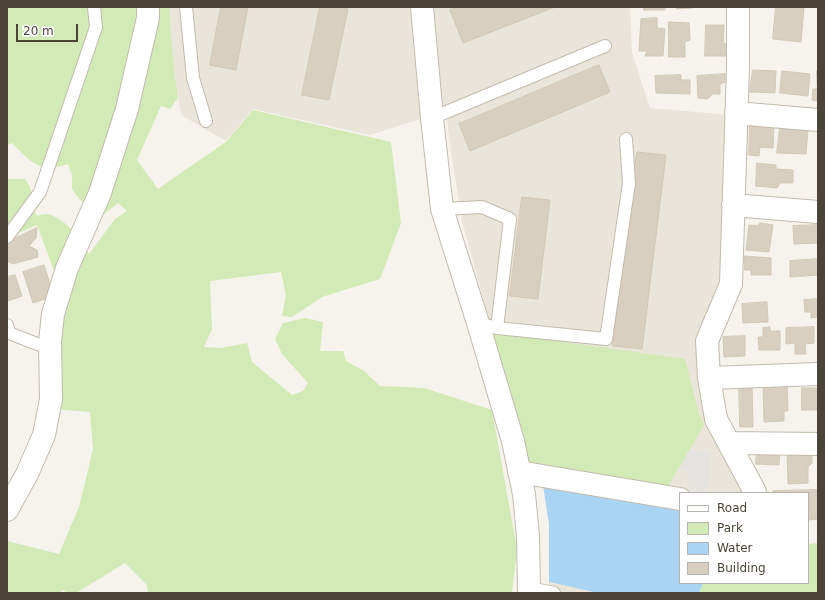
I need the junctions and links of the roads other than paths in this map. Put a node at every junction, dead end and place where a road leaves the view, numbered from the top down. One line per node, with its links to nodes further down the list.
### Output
1 (94, 7): 15 (lane)
2 (148, 7): 18 (street)
3 (186, 7): 10 (lane)
4 (738, 7): 7 (street)
5 (424, 8): 8 (street)
6 (605, 46): 8 (lane)
7 (736, 113): 9 (street); 12 (street)
8 (432, 118): 13 (street)
9 (818, 120)
10 (206, 121)
11 (626, 139): 17 (lane)
12 (733, 206): 14 (street); 20 (street)
13 (442, 209): 17 (street); 17 (lane)
14 (818, 212)
15 (7, 237)
16 (7, 325): 18 (lane)
17 (487, 325): 23 (street)
18 (50, 349): 26 (street)
19 (818, 374): 20 (street)
20 (709, 378): 21 (street)
21 (730, 443): 22 (street); 24 (street)
22 (818, 444)
23 (519, 472): 25 (street); 27 (street)
24 (755, 492)
25 (679, 500)
26 (7, 510)
27 (529, 590): 28 (lane)
28 (554, 593)

